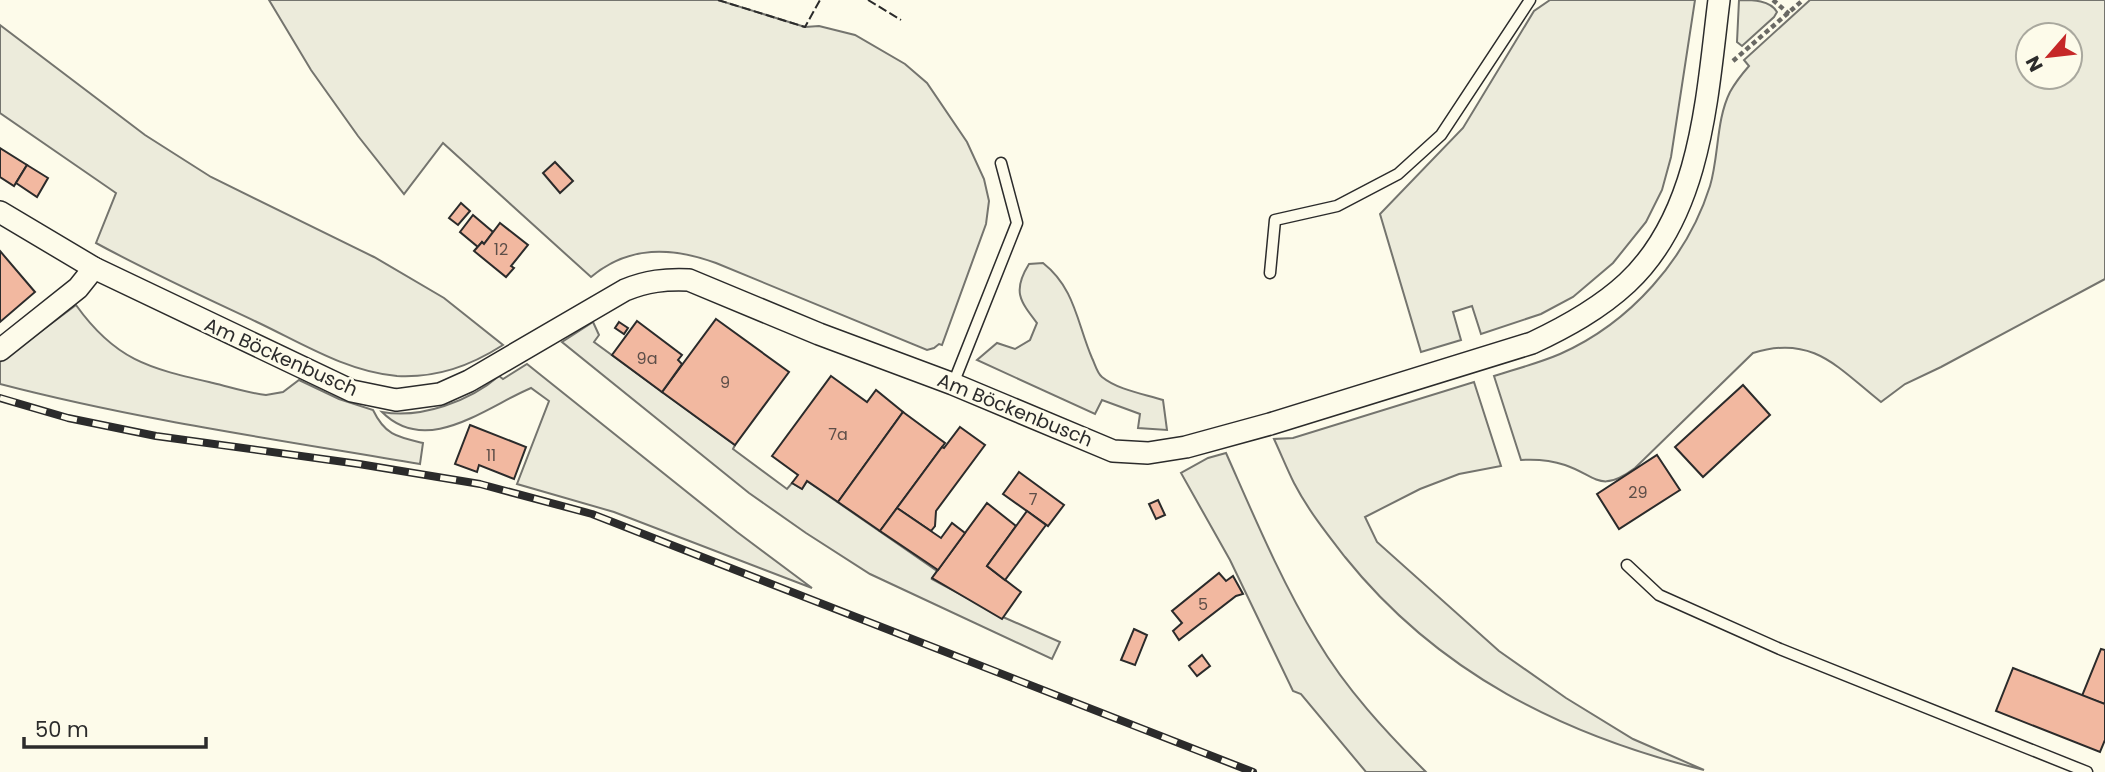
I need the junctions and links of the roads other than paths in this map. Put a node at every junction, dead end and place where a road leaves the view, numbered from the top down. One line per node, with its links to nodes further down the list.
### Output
1 (1530, 0): 6 (lane)
2 (1719, 0): 8 (street, Am Böckenbusch)
3 (1001, 163): 8 (lane)
4 (0, 212): 5 (street, Am Böckenbusch)
5 (94, 268): 7 (street); 8 (street, Am Böckenbusch)
6 (1270, 273)
7 (0, 350)
8 (953, 384)
9 (1627, 565): 10 (lane)
10 (2087, 772)

